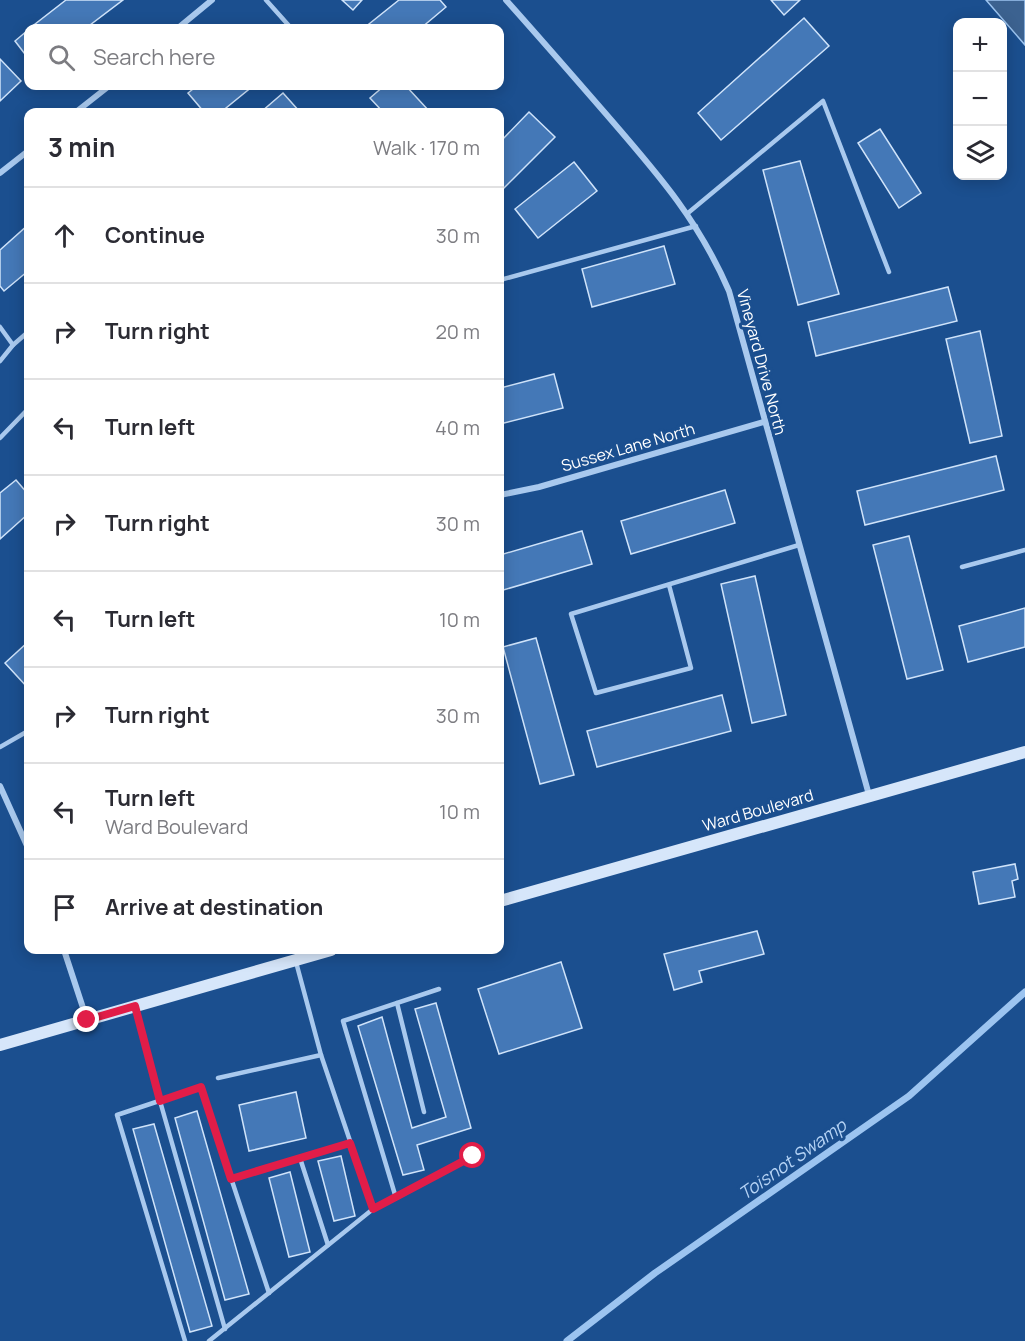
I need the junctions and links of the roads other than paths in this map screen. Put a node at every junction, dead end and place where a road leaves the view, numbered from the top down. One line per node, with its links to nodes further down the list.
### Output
1 (212, 0): 4 (street)
2 (266, 0): 5 (lane)
3 (506, 0): 11 (street, Vineyard Drive North)
4 (183, 24)
5 (287, 24)
6 (104, 90): 7 (street)
7 (84, 106): 8 (street)
8 (81, 108)
9 (24, 154): 10 (street)
10 (0, 173)
11 (688, 213): 12 (street, Vineyard Drive North); 13 (lane)
12 (696, 226): 14 (lane); 20 (street, Vineyard Drive North)
13 (889, 272)
14 (504, 279)
15 (0, 327): 17 (lane)
16 (24, 335): 17 (lane)
17 (13, 345): 18 (lane)
18 (0, 361)
19 (24, 413): 21 (lane)
20 (764, 422): 22 (street, Sussex Lane North); 23 (street, Vineyard Drive North)
21 (0, 438)
22 (504, 494)
23 (799, 545): 26 (lane); 31 (street, Vineyard Drive North)
24 (1025, 550): 25 (lane)
25 (962, 567)
26 (669, 585): 26 (lane)
27 (24, 733): 28 (lane)
28 (0, 747)
29 (1025, 752): 31 (main road, Ward Boulevard)
30 (0, 786): 32 (street)
31 (869, 795): 33 (main road, Ward Boulevard)
32 (24, 839)
33 (504, 900)
34 (65, 954): 40 (street)
35 (317, 954): 36 (main road)
36 (295, 960): 39 (main road); 42 (lane)
37 (439, 989): 38 (lane)
38 (397, 1003): 45 (lane); 50 (lane)
39 (135, 1006): 40 (main road); 44 (lane)
40 (87, 1020): 41 (main road)
41 (0, 1045)
42 (321, 1055): 43 (lane); 46 (lane)
43 (218, 1078)
44 (160, 1101): 49 (lane); 54 (lane); 55 (lane)
45 (424, 1112)
46 (350, 1143): 48 (lane); 51 (lane)
47 (473, 1156): 50 (lane)
48 (300, 1158): 49 (lane); 52 (lane)
49 (231, 1179): 53 (lane)
50 (396, 1198): 51 (lane)
51 (373, 1209): 52 (lane)
52 (328, 1245): 53 (lane)
53 (269, 1293): 54 (lane)
54 (225, 1329): 56 (lane)
55 (185, 1341)
56 (209, 1341)

